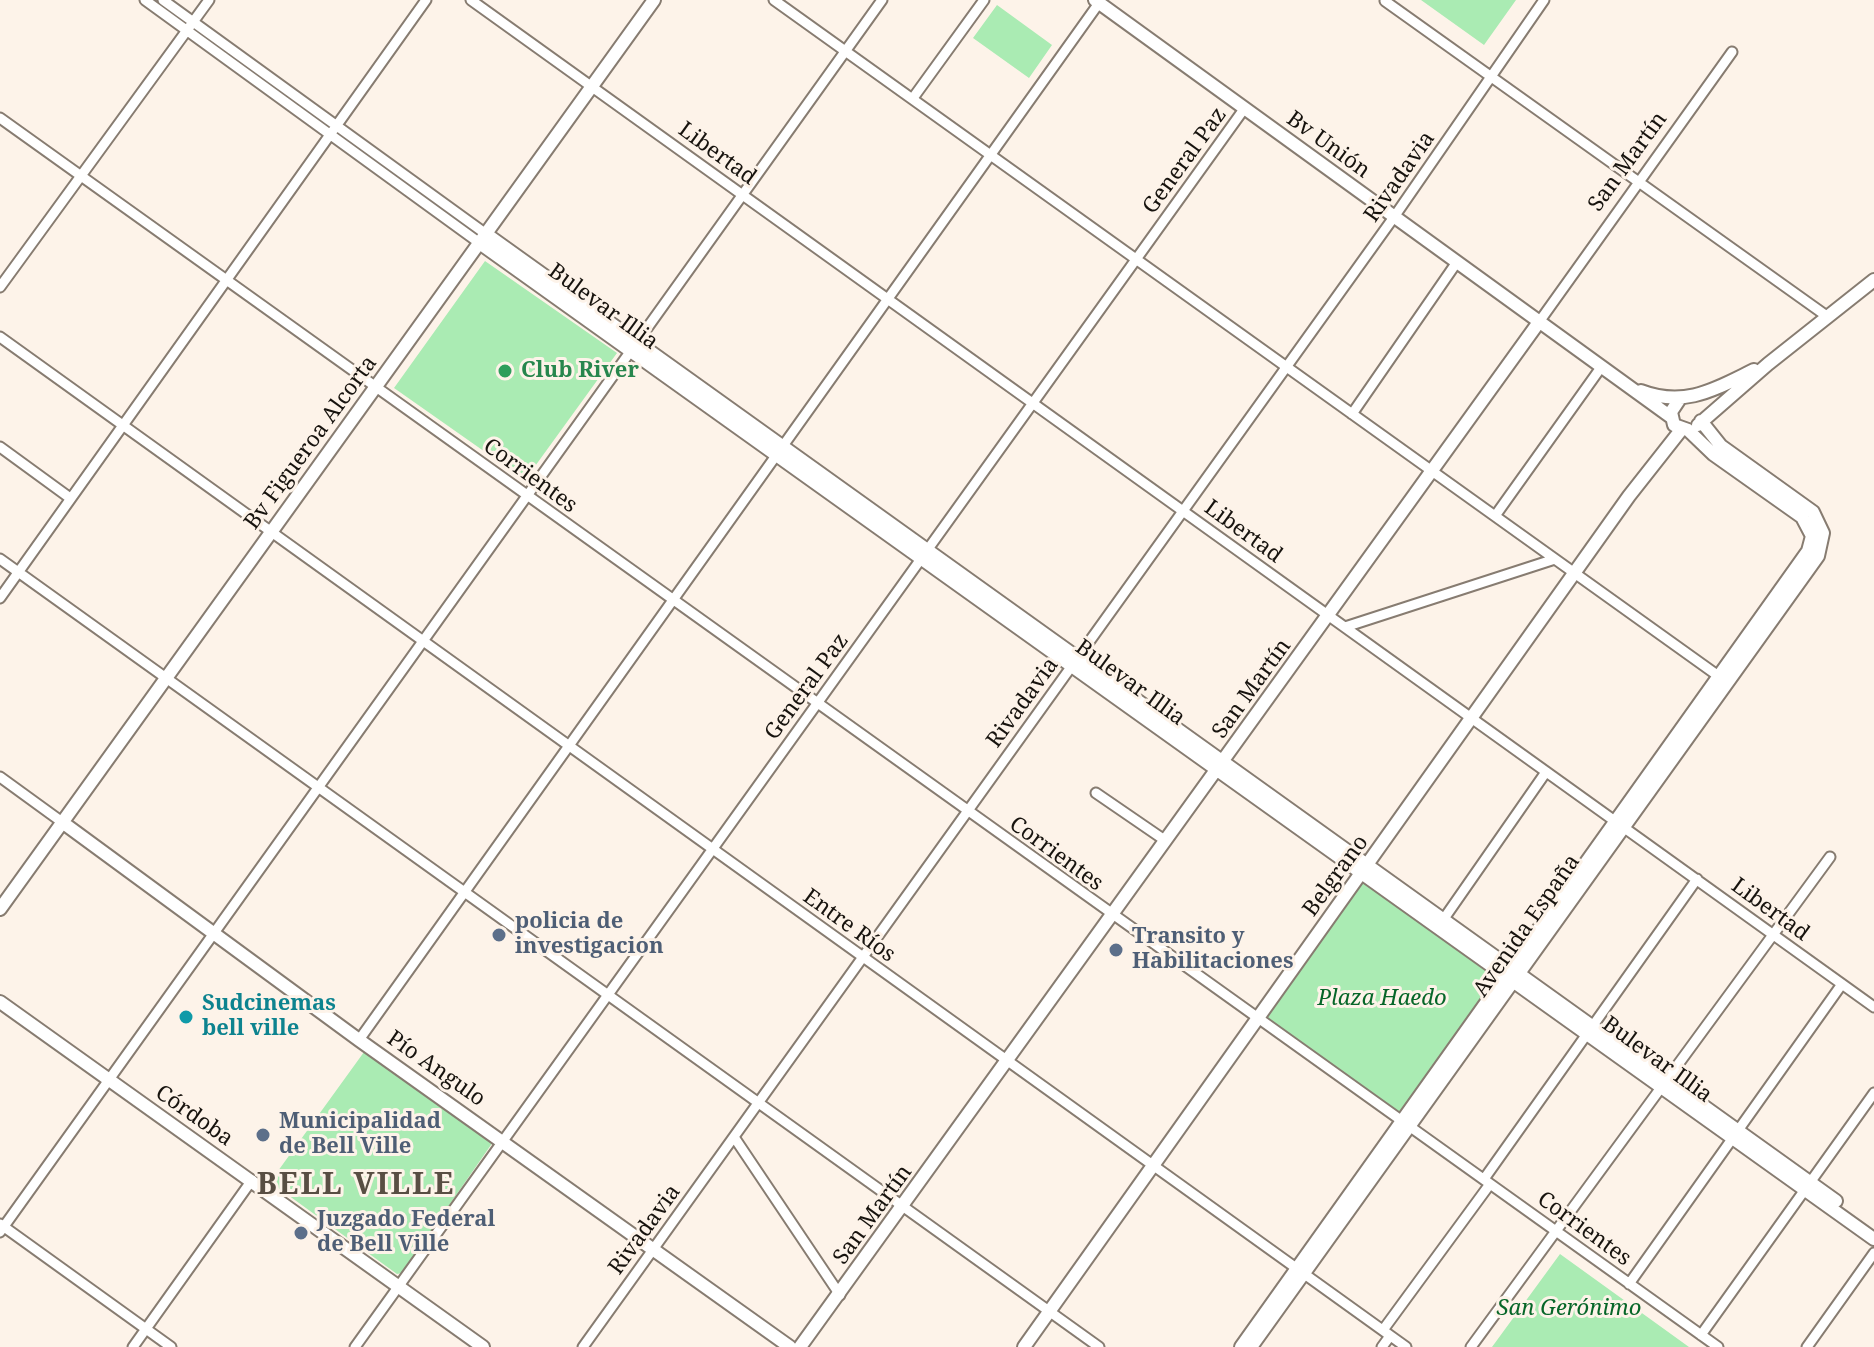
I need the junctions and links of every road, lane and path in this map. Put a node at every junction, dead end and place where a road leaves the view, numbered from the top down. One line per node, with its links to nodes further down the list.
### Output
1 (145, 0): 13 (street)
2 (163, 0): 13 (street)
3 (209, 0): 13 (street)
4 (426, 0): 21 (street)
5 (471, 0): 17 (street, Libertad)
6 (654, 0): 17 (street, Bv Figueroa Alcorta)
7 (774, 0): 14 (street)
8 (882, 0): 14 (street)
9 (984, 0): 18 (street)
10 (1544, 0): 16 (street, Rivadavia)
11 (1385, 1): 16 (street)
12 (1097, 2): 19 (street, Bv Unión); 22 (street)
13 (190, 26): 21 (street); 23 (street)
14 (845, 51): 18 (street); 25 (street)
15 (1732, 52): 24 (street, San Martín)
16 (1492, 77): 24 (street); 26 (street, Rivadavia)
17 (592, 86): 25 (street, Libertad); 27 (street, Bv Figueroa Alcorta)
18 (913, 98): 22 (street)
19 (1244, 109): 26 (street, Bv Unión); 28 (street, General Paz)
20 (0, 118): 23 (street, Corrientes)
21 (333, 130): 27 (street); 30 (street)
22 (990, 155): 28 (street); 33 (street)
23 (80, 175): 30 (street, Corrientes); 32 (street)
24 (1638, 181): 34 (street); 35 (street, San Martín)
25 (741, 194): 33 (street, Libertad); 37 (street)
26 (1394, 217): 29 (street, Bv Unión); 40 (street, Rivadavia)
27 (483, 239): 37 (street, Bulevar Illia); 41 (street, Bv Figueroa Alcorta)
28 (1136, 260): 40 (street); 44 (street, General Paz)
29 (1457, 262): 35 (street, Bv Unión); 45 (street)
30 (226, 280): 41 (street, Corrientes); 48 (street)
31 (1874, 280): 34 (street)
32 (0, 287)
33 (887, 299): 44 (street, Libertad); 51 (street)
34 (1828, 317): 38 (street)
35 (1539, 322): 39 (street, Bv Unión); 52 (street, San Martín)
36 (0, 337): 48 (street, Entre Ríos)
37 (633, 346): 51 (street, Bulevar Illia); 53 (street)
38 (1768, 364): 43 (street); 47 (street)
39 (1602, 366): 42 (street, Bv Unión); 56 (street)
40 (1286, 367): 45 (street); 55 (street, Rivadavia)
41 (375, 387): 53 (street, Corrientes); 58 (street, Bv Figueroa Alcorta)
42 (1630, 387): 43 (street); 46 (street, Bv Unión)
43 (1686, 399): 46 (street); 47 (street)
44 (1033, 403): 55 (street, Libertad); 59 (street, General Paz)
45 (1352, 414): 52 (street)
46 (1671, 417): 49 (street)
47 (1702, 420): 49 (street); 57 (street)
48 (123, 426): 54 (street); 58 (street, Entre Ríos)
49 (1685, 430): 57 (street); 63 (street, Belgrano)
50 (0, 447): 54 (street)
51 (779, 450): 59 (street, Bulevar Illia); 65 (street)
52 (1431, 470): 56 (street); 66 (street, San Martín)
53 (526, 495): 65 (street, Corrientes); 68 (street)
54 (70, 498): 62 (street)
55 (1183, 511): 66 (street, Libertad); 69 (street, Rivadavia)
56 (1495, 516): 61 (street)
57 (1816, 525): 71 (street, Avenida España)
58 (271, 532): 68 (street, Entre Ríos); 70 (street, Bv Figueroa Alcorta)
59 (924, 554): 69 (street, Bulevar Illia); 72 (street, General Paz)
60 (0, 559): 62 (street)
61 (1555, 559): 63 (street); 67 (street)
62 (18, 572): 64 (street); 70 (street)
63 (1575, 573): 71 (street); 73 (street, Belgrano)
64 (0, 598)
65 (672, 600): 72 (street, Corrientes); 74 (street)
66 (1329, 616): 67 (street, Libertad); 75 (street, San Martín)
67 (1345, 627): 73 (street, Libertad)
68 (422, 641): 74 (street, Entre Ríos); 78 (street)
69 (1075, 662): 75 (street, Bulevar Illia); 80 (street, Rivadavia)
70 (166, 678): 78 (street); 81 (street, Bv Figueroa Alcorta)
71 (1723, 679): 82 (street, Avenida España)
72 (817, 704): 80 (street, Corrientes); 84 (street, General Paz)
73 (1472, 719): 76 (street, Libertad); 86 (street, Belgrano)
74 (567, 745): 84 (street, Entre Ríos); 88 (street)
75 (1220, 766): 83 (street, San Martín); 86 (street, Bulevar Illia)
76 (1546, 772): 82 (street, Libertad); 91 (street)
77 (0, 777): 81 (street)
78 (318, 787): 88 (street); 92 (street)
79 (1096, 793): 83 (street)
80 (967, 812): 90 (street, Corrientes); 94 (street, Rivadavia)
81 (62, 822): 89 (street, Bv Figueroa Alcorta); 92 (street, Pío Angulo)
82 (1617, 824): 87 (street, Libertad); 95 (street, Avenida España)
83 (1166, 841): 90 (street, San Martín)
84 (712, 850): 94 (street, Entre Ríos); 97 (street, General Paz)
85 (1830, 857): 93 (street)
86 (1365, 870): 91 (street, Bulevar Illia); 95 (street, Bulevar Illia); 100 (street, Belgrano)
87 (1697, 879): 93 (street, Libertad); 101 (street)
88 (463, 891): 97 (street); 102 (street)
89 (0, 909)
90 (1113, 916): 100 (street, Corrientes); 103 (street, San Martín)
91 (1443, 920): 95 (street, Bulevar Illia)
92 (215, 932): 102 (street, Pío Angulo); 104 (street)
93 (1773, 934): 96 (street, Libertad); 105 (street)
94 (863, 958): 103 (street, Entre Ríos); 107 (street, Rivadavia)
95 (1512, 976): 101 (street, Bulevar Illia); 108 (street, Avenida España)
96 (1842, 984): 99 (street, Libertad); 109 (street)
97 (608, 995): 107 (street); 111 (street, General Paz)
98 (0, 1002): 104 (street, Córdoba)
99 (1874, 1007)
100 (1258, 1017): 108 (street, Corrientes); 112 (street, Belgrano)
101 (1589, 1029): 105 (street, Bulevar Illia); 114 (street)
102 (359, 1040): 111 (street, Pío Angulo)
103 (1007, 1061): 112 (street, Entre Ríos); 116 (street, San Martín)
104 (109, 1081): 113 (street, Córdoba); 117 (street)
105 (1663, 1083): 109 (street, Bulevar Illia); 119 (street)
106 (1872, 1098): 115 (street)
107 (758, 1103): 110 (street, Rivadavia); 116 (street)
108 (1404, 1124): 114 (street, Corrientes); 123 (street, Avenida España)
109 (1736, 1135): 115 (street, Bulevar Illia); 124 (street)
110 (734, 1137): 121 (street, Rivadavia); 126 (street)
111 (503, 1140): 121 (street, Pío Angulo); 125 (street, General Paz)
112 (1153, 1167): 123 (street, Entre Ríos); 127 (street, Belgrano)
113 (252, 1180): 125 (street, Córdoba); 128 (street)
114 (1487, 1182): 119 (street, Corrientes); 129 (street)
115 (1807, 1186): 118 (street, Bulevar Illia); 120 (street, Bulevar Illia); 130 (street)
116 (904, 1207): 126 (street, San Martín); 127 (street)
117 (1, 1228): 128 (street)
118 (1874, 1229)
119 (1556, 1231): 124 (street, Corrientes); 145 (street)
120 (1874, 1239)
121 (654, 1249): 136 (street, Rivadavia); 137 (street, Pío Angulo)
122 (1874, 1253): 147 (street)
123 (1299, 1271): 129 (street, Entre Ríos); 141 (street, Avenida España); 142 (street, Avenida España)
124 (1629, 1284): 130 (street, Corrientes)
125 (398, 1287): 131 (street, Córdoba); 134 (street, General Paz)
126 (840, 1295): 138 (street, San Martín)
127 (1050, 1312): 139 (street, Belgrano); 140 (street)
128 (146, 1329): 132 (street); 133 (street)
129 (1387, 1333): 143 (street); 144 (street, Entre Ríos)
130 (1701, 1335): 146 (street, Corrientes)
131 (464, 1342): 135 (street, Córdoba)
132 (133, 1347)
133 (171, 1347)
134 (355, 1347)
135 (483, 1347)
136 (583, 1347)
137 (790, 1347)
138 (800, 1347)
139 (1024, 1347)
140 (1099, 1347)
141 (1241, 1347)
142 (1251, 1347)
143 (1382, 1347)
144 (1406, 1347)
145 (1471, 1347)
146 (1718, 1347)
147 (1807, 1347)

